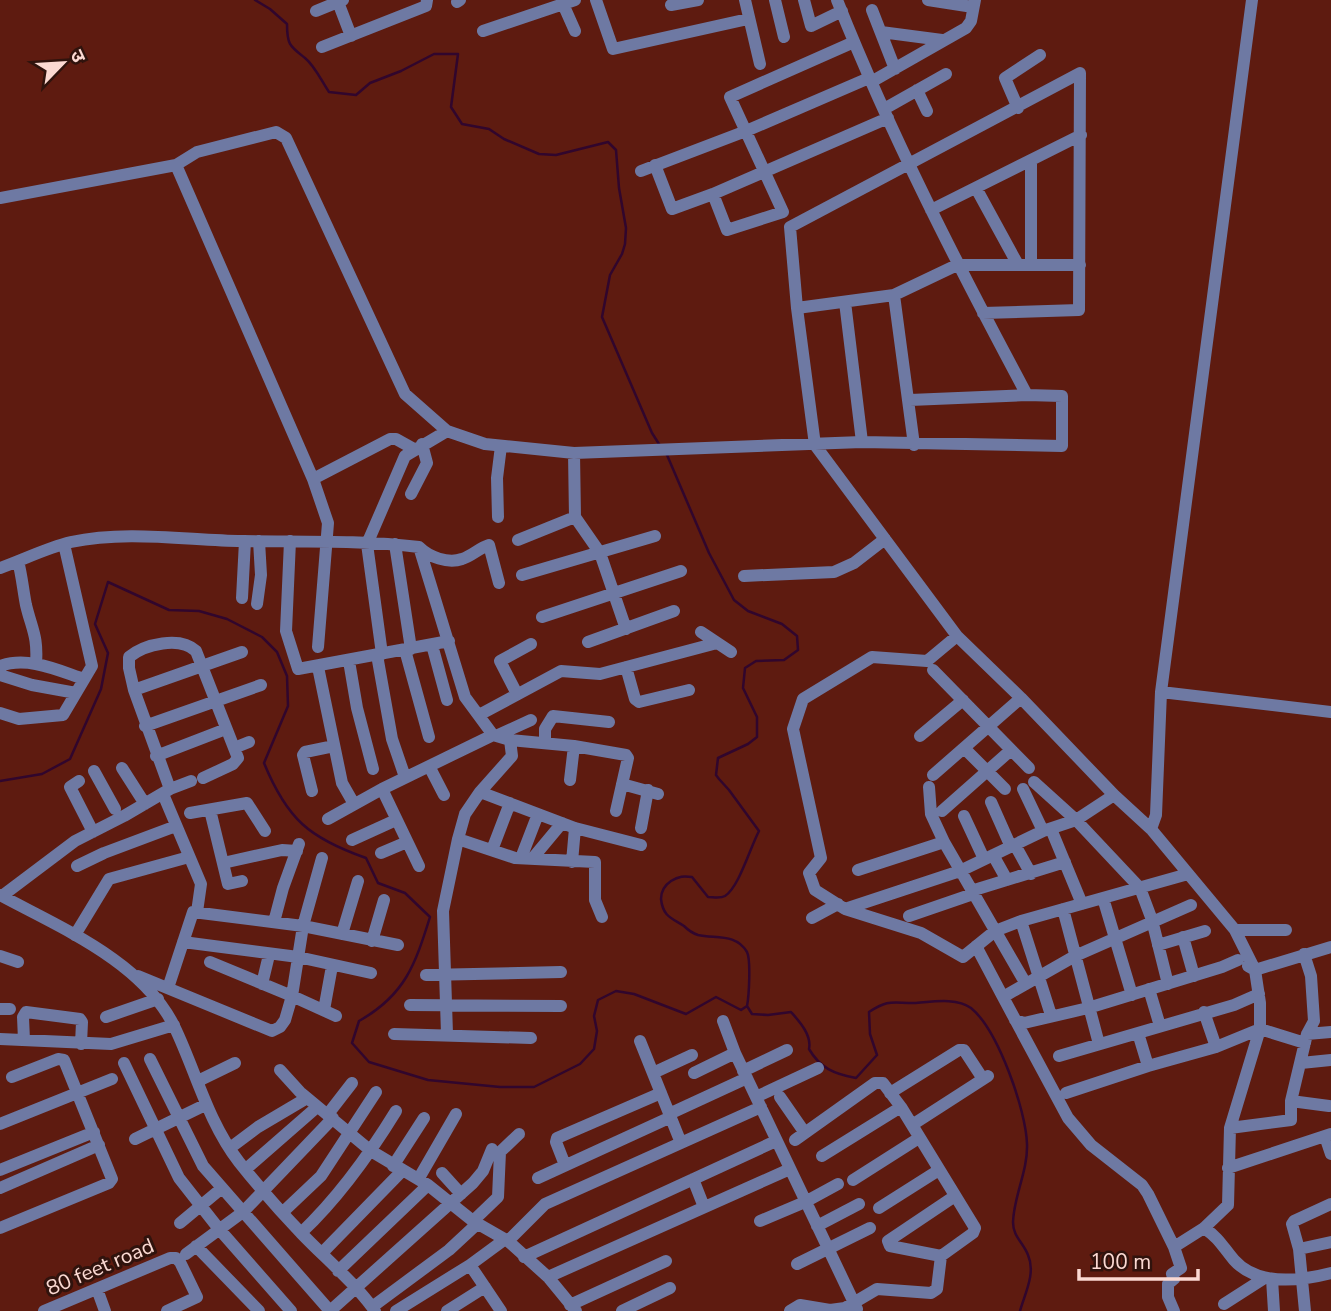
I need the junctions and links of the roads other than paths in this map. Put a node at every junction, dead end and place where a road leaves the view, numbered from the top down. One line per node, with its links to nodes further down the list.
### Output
1 (427, 0): 20 (street)
2 (596, 0): 16 (street)
3 (698, 0): 12 (street)
4 (745, 0): 16 (street)
5 (775, 0): 21 (street)
6 (804, 0): 13 (street)
7 (928, 0): 11 (street)
8 (1252, 0): 115 (street)
9 (340, 1): 15 (street); 20 (street)
10 (569, 2): 17 (street); 18 (street)
11 (974, 3): 22 (street)
12 (671, 5)
13 (839, 6): 23 (street)
14 (872, 10): 19 (street)
15 (316, 11)
16 (748, 19): 26 (street)
17 (483, 31)
18 (575, 31)
19 (881, 32): 22 (street); 27 (street)
20 (351, 36): 24 (street)
21 (784, 37)
22 (942, 40): 27 (street)
23 (855, 42): 29 (street); 34 (street)
24 (322, 47)
25 (1040, 55): 31 (street)
26 (760, 64)
27 (895, 69): 29 (street)
28 (946, 74): 30 (street)
29 (870, 80): 33 (street); 34 (street)
30 (917, 90): 32 (street); 33 (street)
31 (1018, 108): 35 (street); 37 (street)
32 (927, 111)
33 (886, 113): 37 (street); 41 (street)
34 (746, 131): 39 (street); 41 (street)
35 (1081, 135): 36 (street); 49 (street)
36 (1031, 161): 42 (street); 47 (street)
37 (909, 164): 45 (street); 52 (street)
38 (176, 165): 44 (street); 56 (street); 63 (street)
39 (655, 165): 40 (street); 43 (street)
40 (641, 171)
41 (765, 172): 43 (street); 43 (street)
42 (975, 188): 45 (street); 46 (street)
43 (713, 194)
44 (0, 198)
45 (931, 210): 48 (street)
46 (1017, 263): 47 (street); 48 (street)
47 (1031, 264): 49 (street)
48 (957, 265): 50 (street); 53 (street)
49 (1080, 265): 53 (street)
50 (894, 295): 51 (street); 55 (street)
51 (845, 302): 52 (street); 57 (street)
52 (797, 308): 59 (street)
53 (984, 313): 54 (street)
54 (1027, 395): 55 (street); 58 (street)
55 (910, 400): 58 (street)
56 (447, 431): 60 (street); 61 (street)
57 (862, 442): 58 (street); 59 (street)
58 (914, 444)
59 (815, 445): 62 (street); 68 (street)
60 (501, 446): 62 (street); 65 (street)
61 (418, 447): 63 (street); 64 (street); 75 (street)
62 (574, 453): 66 (street)
63 (313, 479): 69 (street)
64 (411, 494)
65 (498, 517)
66 (575, 517): 70 (street); 78 (street)
67 (655, 536): 78 (street)
68 (884, 539): 83 (street); 92 (street)
69 (326, 540): 73 (street); 75 (street); 98 (street)
70 (518, 540)
71 (245, 541): 72 (street); 74 (street); 86 (street)
72 (260, 541): 73 (street); 87 (street)
73 (290, 541): 107 (street)
74 (64, 544): 79 (street); 111 (street)
75 (368, 544): 76 (street); 102 (street)
76 (395, 544): 77 (street); 99 (street)
77 (419, 547): 84 (street); 93 (street)
78 (600, 553): 82 (street); 85 (street)
79 (18, 561): 80 (street); 104 (street)
80 (0, 568)
81 (681, 571): 85 (street)
82 (522, 575)
83 (744, 576)
84 (499, 583)
85 (613, 593): 89 (street); 90 (street)
86 (242, 598)
87 (257, 604)
88 (674, 611): 90 (street)
89 (542, 617)
90 (626, 629): 94 (street)
91 (701, 632): 95 (street)
92 (957, 636): 118 (street); 214 (street)
93 (449, 641): 97 (street); 124 (street)
94 (588, 642)
95 (717, 643): 101 (street); 108 (street)
96 (531, 644): 117 (street)
97 (432, 645): 99 (street); 119 (street)
98 (318, 647)
99 (408, 649): 102 (street); 132 (street)
100 (242, 652): 106 (street)
101 (731, 652)
102 (380, 655): 103 (street); 148 (street)
103 (349, 661): 107 (street); 145 (street)
104 (36, 664): 105 (street); 111 (street)
105 (0, 666)
106 (201, 667): 113 (street); 113 (street); 121 (street)
107 (318, 667): 136 (street)
108 (626, 667): 114 (street); 117 (street)
109 (933, 670): 120 (street)
110 (0, 675): 116 (street)
111 (84, 679): 116 (street)
112 (261, 685): 121 (street)
113 (134, 690): 127 (street)
114 (689, 690)
115 (1161, 692): 122 (street); 179 (street)
116 (76, 693): 123 (street)
117 (517, 694): 124 (street)
118 (1021, 698): 128 (street); 160 (street)
119 (447, 700)
120 (963, 700): 128 (street); 131 (street)
121 (216, 702): 127 (street); 129 (street)
122 (1331, 712)
123 (0, 713)
124 (479, 715): 130 (street)
125 (531, 720): 130 (street)
126 (609, 722): 135 (street)
127 (145, 726): 141 (street)
128 (988, 726): 139 (street); 140 (street)
129 (226, 729): 138 (street); 141 (street)
130 (495, 735): 133 (street); 142 (street)
131 (920, 736)
132 (429, 737)
133 (510, 740): 135 (street); 158 (street)
134 (250, 742): 138 (street)
135 (545, 742): 137 (street)
136 (334, 746): 156 (street); 164 (street)
137 (574, 746): 149 (street); 152 (street)
138 (234, 748): 157 (street)
139 (964, 748): 147 (street); 186 (street)
140 (1012, 750): 144 (street); 147 (street)
141 (156, 755): 157 (street)
142 (429, 766): 148 (street); 159 (street)
143 (122, 768): 163 (street)
144 (1029, 768)
145 (373, 769)
146 (94, 771): 168 (street)
147 (987, 771): 154 (street); 167 (street)
148 (405, 778): 153 (street)
149 (569, 780)
150 (79, 781): 182 (street)
151 (1034, 782): 174 (street)
152 (622, 783): 166 (street); 178 (street)
153 (382, 789): 164 (street); 173 (street)
154 (1005, 789)
155 (1023, 789): 180 (street)
156 (312, 791)
157 (166, 792): 163 (street); 176 (street)
158 (480, 792): 162 (street); 183 (street)
159 (444, 795)
160 (1114, 795): 174 (street); 179 (street)
161 (991, 802): 188 (street)
162 (510, 803): 170 (street); 189 (street)
163 (145, 804): 168 (street)
164 (354, 804): 172 (street)
165 (210, 810): 169 (street); 181 (street); 197 (street)
166 (616, 811)
167 (943, 811)
168 (115, 813): 182 (street)
169 (190, 813)
170 (538, 814): 175 (street); 194 (street)
171 (964, 816): 192 (street)
172 (328, 819)
173 (396, 820): 184 (street); 185 (street)
174 (1076, 820): 180 (street); 207 (street)
175 (562, 823): 177 (street); 194 (street)
176 (176, 826): 191 (street); 198 (street)
177 (575, 828): 187 (street); 195 (street)
178 (642, 828)
179 (1151, 829): 203 (street)
180 (1047, 830): 188 (street); 196 (street)
181 (265, 831)
182 (93, 832): 209 (street)
183 (458, 839): 189 (street); 254 (street)
184 (352, 841)
185 (407, 842): 190 (street); 199 (street)
186 (944, 842): 200 (street); 201 (street)
187 (641, 845)
188 (1013, 846): 192 (street); 202 (street)
189 (492, 850): 194 (street)
190 (381, 853)
191 (189, 857): 216 (street); 229 (street)
192 (989, 857): 201 (street); 204 (street)
193 (322, 858): 223 (street)
194 (526, 859): 195 (street)
195 (572, 862): 217 (street)
196 (1065, 862): 202 (street); 212 (street)
197 (223, 863): 205 (street); 222 (street)
198 (78, 866)
199 (419, 866)
200 (858, 870)
201 (960, 871): 208 (street); 214 (street)
202 (1031, 874): 204 (street)
203 (1188, 874): 207 (street); 228 (street)
204 (1007, 880): 208 (street)
205 (242, 881)
206 (358, 881): 227 (street)
207 (1140, 888): 210 (street); 220 (street)
208 (972, 892): 218 (street); 225 (street)
209 (1, 895): 229 (street)
210 (1103, 898): 212 (street); 231 (street)
211 (384, 900): 232 (street)
212 (1082, 904): 215 (street)
213 (1191, 905): 220 (street)
214 (841, 907): 219 (street); 236 (street)
215 (1063, 909): 221 (street); 243 (street)
216 (197, 912): 222 (street); 233 (street)
217 (602, 916)
218 (909, 916)
219 (812, 918)
220 (1152, 920): 231 (street); 235 (street)
221 (1021, 921): 225 (street); 237 (street)
222 (274, 922): 223 (street)
223 (303, 926): 227 (street); 244 (street)
224 (1286, 930): 228 (street)
225 (995, 931): 236 (street); 239 (street)
226 (1205, 931): 230 (street)
227 (342, 934): 232 (street)
228 (1240, 934): 245 (street); 249 (street)
229 (75, 935): 251 (street)
230 (1183, 937): 235 (street); 255 (street)
231 (1114, 939): 243 (street); 263 (street)
232 (372, 941): 234 (street)
233 (183, 942): 241 (street); 260 (street)
234 (398, 945)
235 (1158, 945): 259 (street)
236 (976, 946): 265 (street)
237 (1029, 947): 239 (street); 256 (street)
238 (1331, 947): 240 (street)
239 (1008, 954): 258 (street)
240 (1304, 954): 249 (street); 287 (street)
241 (269, 955): 244 (street); 257 (street)
242 (0, 956): 246 (street)
243 (1075, 956): 256 (street); 270 (street)
244 (299, 957): 248 (street); 264 (street)
245 (1238, 960): 249 (street); 255 (street)
246 (18, 962)
247 (210, 962): 257 (street)
248 (332, 965): 252 (street); 271 (street)
249 (1255, 970): 262 (street)
250 (561, 972): 254 (street)
251 (131, 973): 260 (street); 266 (street)
252 (371, 973)
253 (426, 975): 254 (street)
254 (446, 975): 268 (street)
255 (1194, 976): 259 (street)
256 (1038, 977): 258 (street); 272 (street)
257 (262, 984): 264 (street)
258 (1026, 984): 265 (street)
259 (1168, 984): 261 (street)
260 (169, 988): 264 (street)
261 (1149, 989): 263 (street); 279 (street)
262 (1259, 994): 273 (street); 280 (street)
263 (1132, 995): 270 (street)
264 (292, 996): 271 (street)
265 (1003, 997): 276 (street)
266 (158, 999): 275 (street); 278 (street)
267 (410, 1005): 268 (street)
268 (446, 1005): 269 (street); 284 (street)
269 (561, 1006)
270 (1088, 1008): 276 (street); 291 (street)
271 (324, 1010): 274 (street)
272 (1050, 1012)
273 (1204, 1012): 279 (street); 292 (street)
274 (336, 1016)
275 (106, 1017)
276 (1016, 1020): 385 (street)
277 (723, 1021): 294 (street)
278 (174, 1025): 290 (street); 310 (street)
279 (1160, 1026): 282 (street)
280 (1260, 1029): 287 (street); 292 (street); 331 (street)
281 (1331, 1032): 287 (street)
282 (1138, 1033): 291 (street); 302 (street)
283 (394, 1034): 284 (street)
284 (447, 1034): 285 (street)
285 (531, 1038)
286 (0, 1039): 288 (street)
287 (1306, 1039): 301 (street)
288 (24, 1040): 290 (street); 290 (street)
289 (640, 1041): 305 (street)
290 (80, 1044)
291 (1099, 1044): 296 (street)
292 (1216, 1047): 302 (street)
293 (787, 1050): 307 (street)
294 (735, 1053): 306 (street); 307 (street)
295 (692, 1055): 305 (street)
296 (1059, 1056)
297 (150, 1059): 326 (street)
298 (1331, 1060): 301 (street)
299 (124, 1063): 332 (street)
300 (235, 1063): 310 (street)
301 (1301, 1063): 318 (street)
302 (1148, 1066): 316 (street)
303 (818, 1068): 319 (street)
304 (280, 1070): 323 (street)
305 (653, 1073): 314 (street)
306 (694, 1073)
307 (745, 1074): 319 (street); 327 (street)
308 (12, 1077): 313 (street)
309 (112, 1079): 313 (street)
310 (198, 1081): 320 (street)
311 (352, 1083): 323 (street)
312 (376, 1092): 334 (street)
313 (78, 1093): 329 (street); 333 (street)
314 (661, 1093): 327 (street); 347 (street)
315 (890, 1093): 317 (street); 322 (street); 330 (street)
316 (1066, 1093)
317 (780, 1097)
318 (1291, 1101): 321 (street); 331 (street)
319 (758, 1102): 339 (street); 340 (street)
320 (205, 1105): 326 (street); 342 (street)
321 (1329, 1106)
322 (901, 1107): 330 (street); 346 (street)
323 (321, 1109): 334 (street); 342 (street); 350 (street); 362 (street)
324 (396, 1111): 344 (street)
325 (457, 1114): 358 (street)
326 (179, 1116): 332 (street); 361 (street)
327 (670, 1116): 340 (street); 347 (street)
328 (424, 1118): 348 (street)
329 (0, 1124)
330 (912, 1125): 337 (street)
331 (1230, 1128): 349 (street)
332 (156, 1129): 338 (street); 369 (street)
333 (94, 1132): 341 (street); 351 (street)
334 (350, 1133): 344 (street); 373 (street)
335 (519, 1134): 375 (street)
336 (1328, 1135): 345 (street); 349 (street)
337 (919, 1138): 353 (street); 357 (street)
338 (135, 1139)
339 (776, 1141): 352 (street); 356 (street)
340 (681, 1143): 383 (street)
341 (99, 1145): 360 (street); 376 (street)
342 (230, 1148): 350 (street)
343 (492, 1149): 363 (street)
344 (372, 1151): 348 (street); 382 (street)
345 (1331, 1154)
346 (822, 1156)
347 (565, 1166): 355 (street)
348 (398, 1168): 358 (street); 388 (street)
349 (1228, 1168): 380 (street)
350 (246, 1169): 362 (street)
351 (0, 1170)
352 (789, 1170): 365 (street); 370 (street)
353 (939, 1170): 364 (street); 371 (street)
354 (442, 1173): 363 (street)
355 (538, 1178)
356 (693, 1179): 370 (street); 390 (street)
357 (853, 1180)
358 (423, 1182): 366 (street); 394 (street)
359 (838, 1184): 365 (street)
360 (0, 1188)
361 (222, 1188): 369 (street); 372 (street)
362 (265, 1191): 372 (street); 373 (street)
363 (461, 1194): 366 (street)
364 (955, 1196): 389 (street); 389 (street)
365 (805, 1202): 374 (street); 378 (street)
366 (450, 1203): 375 (street); 402 (street)
367 (859, 1204): 378 (street)
368 (1331, 1204): 387 (street)
369 (201, 1206): 377 (street); 381 (street)
370 (704, 1207): 396 (street)
371 (879, 1208)
372 (243, 1212): 381 (street); 414 (street)
373 (283, 1212): 382 (street)
374 (760, 1221)
375 (475, 1222): 383 (street); 408 (street)
376 (2, 1223)
377 (180, 1223)
378 (817, 1226): 386 (street)
379 (870, 1228): 386 (street)
380 (1204, 1228): 385 (street); 398 (street)
381 (219, 1229): 412 (street); 413 (street)
382 (301, 1233): 388 (street)
383 (506, 1240): 390 (street); 393 (street)
384 (1331, 1242): 387 (street)
385 (1174, 1247): 405 (street)
386 (828, 1249): 392 (street); 406 (street)
387 (1299, 1249): 397 (street)
388 (322, 1252): 394 (street)
389 (941, 1256): 406 (street)
390 (524, 1257): 396 (street)
391 (666, 1261): 407 (street)
392 (797, 1264)
393 (470, 1265): 399 (street); 415 (street)
394 (338, 1271): 402 (street)
395 (1331, 1273): 397 (street)
396 (548, 1277): 407 (street)
397 (1303, 1278): 398 (street); 421 (street)
398 (1267, 1279): 404 (street); 420 (street)
399 (485, 1287): 416 (street); 417 (street)
400 (670, 1288): 418 (street)
401 (97, 1289): 409 (street, 80 feet road); 410 (street); 411 (street, 80 feet road)
402 (356, 1289): 408 (street); 414 (street)
403 (1155, 1304): 405 (street)
404 (1224, 1304)
405 (1172, 1306)
406 (857, 1307): 419 (street)
407 (573, 1308)
408 (373, 1309)
409 (44, 1311)
410 (106, 1311)
411 (167, 1311)
412 (258, 1311)
413 (291, 1311)
414 (330, 1311)
415 (396, 1311)
416 (447, 1311)
417 (500, 1311)
418 (622, 1311)
419 (790, 1311)
420 (1274, 1311)
421 (1305, 1311)

